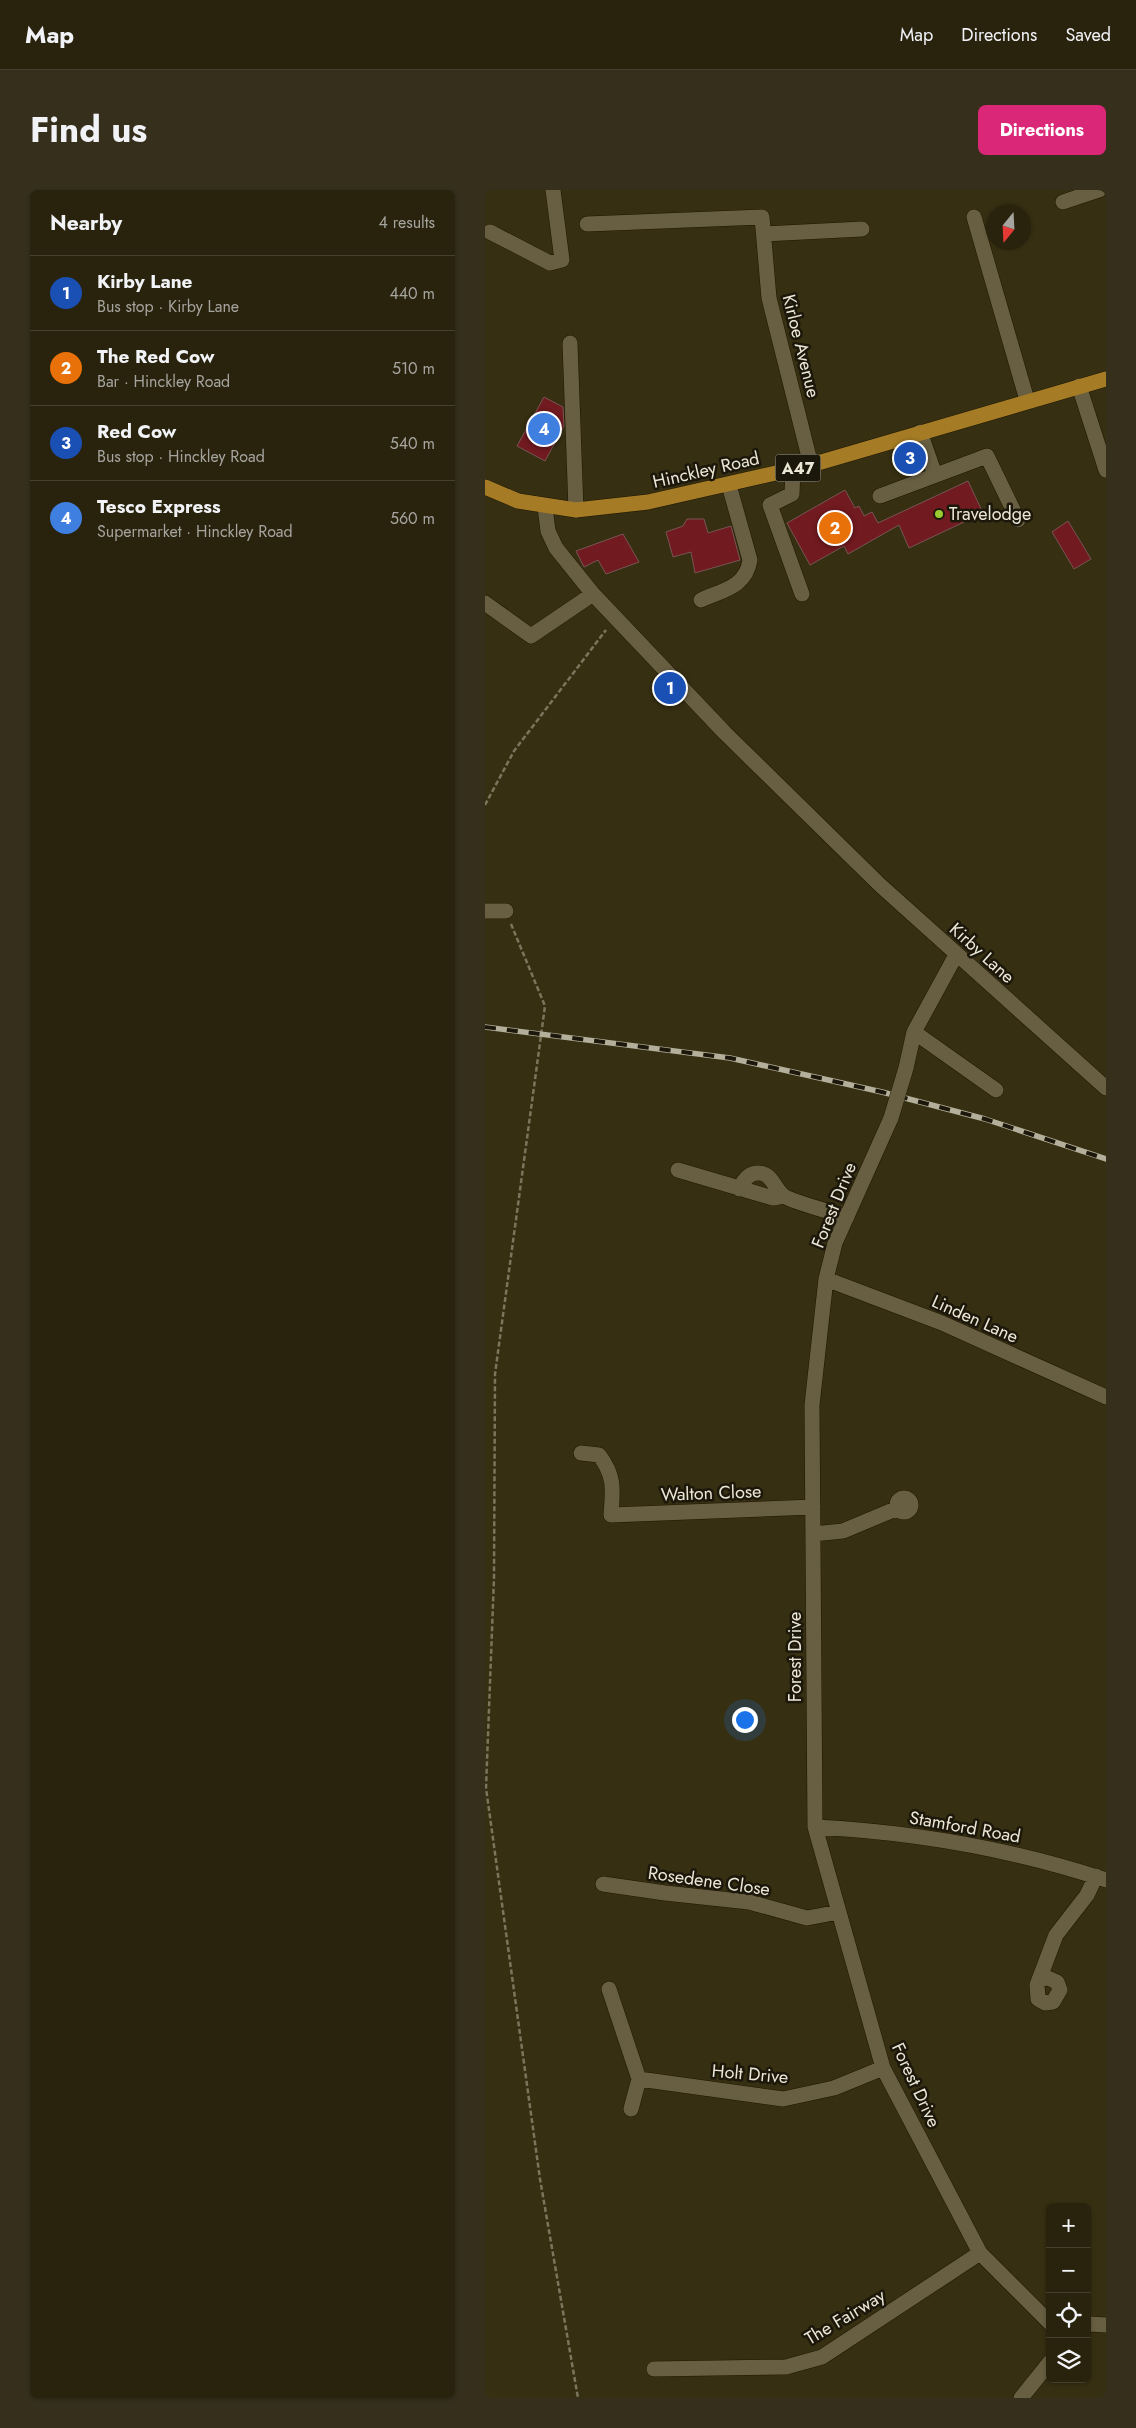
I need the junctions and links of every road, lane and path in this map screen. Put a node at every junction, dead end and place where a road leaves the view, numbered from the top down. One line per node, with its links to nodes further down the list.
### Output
1 (553, 190): 7 (street)
2 (1099, 190): 3 (street)
3 (1063, 202)
4 (974, 217): 12 (street)
5 (587, 224): 8 (street, Kirloe Avenue)
6 (862, 229): 8 (street)
7 (490, 232)
8 (764, 234): 14 (street, Kirloe Avenue)
9 (570, 343): 22 (street)
10 (1106, 379): 11 (main road, Hinckley Road / A47)
11 (1079, 386): 12 (main road, Hinckley Road / A47); 16 (street)
12 (1027, 400): 13 (main road, Hinckley Road / A47)
13 (920, 432): 14 (main road, Hinckley Road / A47); 17 (street)
14 (811, 465): 15 (main road, Hinckley Road / A47)
15 (793, 469): 18 (main road, Hinckley Road / A47); 25 (street)
16 (1106, 470)
17 (935, 475): 20 (street); 23 (street)
18 (729, 485): 22 (main road, Hinckley Road / A47); 26 (street)
19 (485, 487): 21 (main road, Hinckley Road / A47)
20 (880, 496)
21 (545, 507): 22 (main road, Hinckley Road / A47); 24 (street, Kirby Lane)
22 (576, 510)
23 (1018, 520)
24 (593, 594): 27 (street); 28 (street, Kirby Lane)
25 (802, 594)
26 (701, 600)
27 (485, 603)
28 (615, 618): 29 (path); 32 (street, Kirby Lane)
29 (485, 805)
30 (485, 911): 31 (street)
31 (506, 911): 61 (path)
32 (956, 955): 33 (street, Forest Drive); 34 (street, Kirby Lane)
33 (914, 1032): 35 (street); 39 (street, Forest Drive, bridge)
34 (1106, 1088)
35 (996, 1090)
36 (678, 1170): 37 (street)
37 (739, 1189): 38 (street); 38 (street)
38 (784, 1196): 39 (street)
39 (847, 1216): 40 (street, Forest Drive)
40 (826, 1279): 41 (street, Linden Lane); 43 (street, Forest Drive)
41 (1106, 1397)
42 (581, 1453): 43 (street, Walton Close)
43 (813, 1508): 45 (street, Forest Drive)
44 (898, 1508): 45 (street)
45 (813, 1534): 46 (street, Forest Drive)
46 (815, 1826): 47 (street, Stamford Road); 49 (street, Forest Drive)
47 (1101, 1878): 50 (street)
48 (603, 1884): 49 (street, Rosedene Close)
49 (839, 1912): 52 (street, Forest Drive)
50 (1040, 1979)
51 (609, 1989): 53 (street)
52 (883, 2068): 53 (street, Holt Drive); 55 (street, Forest Drive)
53 (639, 2079): 54 (street)
54 (631, 2109)
55 (980, 2253): 56 (street, Forest Drive); 60 (street, The Fairway)
56 (1046, 2319)
57 (1091, 2324): 58 (street)
58 (1106, 2325)
59 (1046, 2367): 62 (street)
60 (654, 2369)
61 (578, 2398)
62 (1021, 2398)

